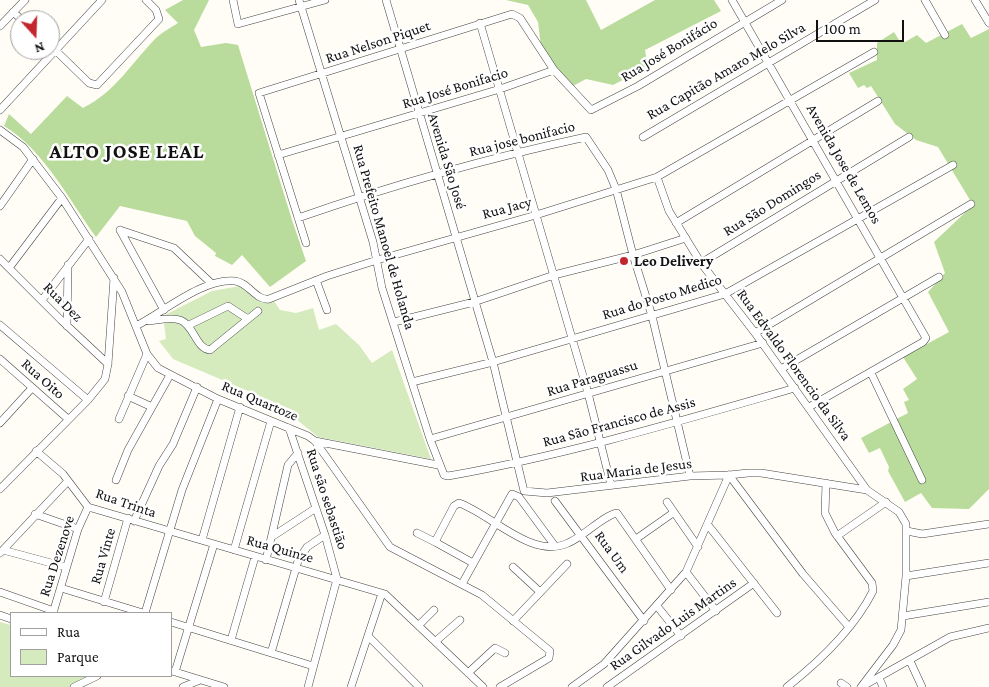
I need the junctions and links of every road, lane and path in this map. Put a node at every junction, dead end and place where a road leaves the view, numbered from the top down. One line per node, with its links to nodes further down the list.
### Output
1 (25, 0): 13 (street)
2 (102, 0): 20 (street)
3 (147, 0): 23 (street)
4 (232, 0): 12 (street)
5 (325, 0): 12 (street)
6 (386, 0): 21 (street, Avenida São José)
7 (732, 0): 15 (street, Avenida Jose de Lemos)
8 (782, 0): 15 (street, Rua José Bonifácio)
9 (875, 0): 25 (street, Rua Capitão Amaro Melo Silva)
10 (925, 0): 19 (street)
11 (975, 0): 17 (street)
12 (300, 4): 27 (street, Rua Prefeito Manoel de Holanda)
13 (15, 10)
14 (10, 15): 18 (street)
15 (744, 21): 25 (street, Avenida Jose de Lemos); 26 (street, Rua José Bonifácio)
16 (480, 23): 21 (street, Rua Nelson Piquet); 26 (street, Rua Nelson Piquet); 28 (street)
17 (989, 23)
18 (0, 26)
19 (945, 35)
20 (60, 39)
21 (400, 48): 27 (street, Rua Nelson Piquet); 32 (street, Avenida São José)
22 (874, 52): 29 (street, Rua Jacy)
23 (60, 55)
24 (41, 60): 31 (street)
25 (768, 62): 29 (street, Avenida Jose de Lemos); 35 (street, Rua Capitão Amaro Melo Silva)
26 (554, 70): 28 (street, Rua José Bonifacio)
27 (322, 75): 34 (street, Rua Prefeito Manoel de Holanda); 39 (street, Rua Nelson Piquet)
28 (500, 89): 32 (street, Rua José Bonifacio); 38 (street)
29 (791, 100): 37 (street, Avenida Jose de Lemos); 43 (street, Rua Jacy)
30 (878, 101): 37 (street)
31 (0, 110)
32 (418, 113): 34 (street, Rua José Bonifacio); 42 (street, Avenida São José)
33 (0, 130): 40 (street, Rua Quartoze)
34 (340, 136): 39 (street, Rua José Bonifacio); 47 (street, Rua Prefeito Manoel de Holanda)
35 (642, 136)
36 (909, 138): 44 (street, Rua São Domingos)
37 (814, 140): 44 (street, Avenida Jose de Lemos); 54 (street)
38 (518, 152): 42 (street, Rua jose bonifacio); 45 (street, Rua jose bonifacio); 51 (street)
39 (278, 154): 52 (street)
40 (33, 159): 46 (street); 48 (street, Rua Quartoze)
41 (953, 165): 53 (street, Rua do Posto Medico)
42 (436, 176): 47 (street, Rua jose bonifacio); 55 (street, Avenida São José)
43 (657, 177): 45 (street, Rua Jacy); 54 (street, Rua Edvaldo Florencio da Silva)
44 (837, 179): 53 (street, Avenida Jose de Lemos); 63 (street, Rua São Domingos)
45 (616, 189): 51 (street, Rua Jacy); 59 (street)
46 (3, 195): 50 (street)
47 (358, 197): 52 (street, Rua jose bonifacio); 62 (street, Rua Prefeito Manoel de Holanda)
48 (62, 198): 57 (street, Rua Quartoze); 65 (street)
49 (971, 204): 60 (street)
50 (0, 206)
51 (536, 215): 55 (street, Rua Jacy); 66 (street)
52 (298, 218): 58 (street)
53 (859, 218): 60 (street, Avenida Jose de Lemos); 71 (street, Rua do Posto Medico)
54 (676, 223): 56 (street, Rua Edvaldo Florencio da Silva)
55 (456, 237): 62 (street, Rua Jacy); 74 (street, Avenida São José)
56 (686, 238): 59 (street); 63 (street, Rua Edvaldo Florencio da Silva)
57 (89, 239): 64 (street); 68 (street, Rua Quartoze)
58 (306, 243)
59 (633, 255): 66 (street); 78 (street)
60 (881, 258): 72 (street, Avenida Jose de Lemos); 86 (street)
61 (0, 259): 65 (street, Rua Dez)
62 (377, 260): 69 (street, Rua Jacy); 81 (street, Rua Prefeito Manoel de Holanda)
63 (701, 263): 71 (street, Rua Edvaldo Florencio da Silva)
64 (68, 265): 73 (street); 84 (street)
65 (9, 268): 73 (street, Rua Dez)
66 (554, 275): 74 (street); 87 (street)
67 (939, 277): 72 (street)
68 (114, 278): 85 (street, Rua Quartoze); 92 (street)
69 (316, 280): 70 (street, Rua Jacy); 77 (street)
70 (211, 283): 75 (street, Rua Jacy); 75 (street)
71 (725, 294): 78 (street, Rua do Posto Medico); 86 (street, Rua Edvaldo Florencio da Silva)
72 (904, 298): 93 (street); 95 (street, Avenida Jose de Lemos)
73 (42, 300): 84 (street, Rua Dez)
74 (474, 302): 81 (street); 91 (street)
75 (164, 310): 80 (street, Rua Jacy)
76 (258, 310): 79 (street)
77 (327, 310)
78 (652, 316): 87 (street, Rua do Posto Medico); 94 (street)
79 (248, 319): 83 (street); 83 (street)
80 (146, 321): 83 (street); 85 (street, Rua Jacy)
81 (394, 322): 97 (street, Rua Prefeito Manoel de Holanda)
82 (0, 325): 104 (street)
83 (189, 325)
84 (67, 326): 92 (street, Rua Dez)
85 (136, 326): 89 (street, Rua Quartoze)
86 (755, 333): 88 (street, Rua Edvaldo Florencio da Silva)
87 (572, 338): 91 (street, Rua do Posto Medico); 101 (street)
88 (763, 343): 93 (street, Rua Edvaldo Florencio da Silva); 94 (street, Rua Paraguassu)
89 (147, 354): 96 (street, Rua Quartoze); 102 (street)
90 (0, 359): 98 (street, Rua Oito)
91 (493, 362): 97 (street, Rua do Posto Medico); 108 (street)
92 (108, 364): 104 (street)
93 (781, 369): 100 (street, Rua Edvaldo Florencio da Silva)
94 (663, 370): 101 (street, Rua Paraguassu); 112 (street)
95 (871, 373): 107 (street); 126 (street)
96 (170, 375): 99 (street, Rua Quartoze); 105 (street)
97 (412, 382): 115 (street, Rua Prefeito Manoel de Holanda)
98 (32, 388): 109 (street, Rua Oito); 113 (street)
99 (197, 388): 103 (street, Rua Quartoze); 139 (street, Rua Vinte)
100 (795, 388): 107 (street, Rua Edvaldo Florencio da Silva); 112 (street, Rua São Francisco de Assis)
101 (588, 393): 108 (street, Rua Paraguassu); 117 (street)
102 (128, 396): 105 (street); 110 (street)
103 (218, 398): 106 (street, Rua Quartoze); 145 (street)
104 (88, 400): 109 (street)
105 (152, 407): 125 (street)
106 (240, 407): 111 (street, Rua Quartoze); 152 (street)
107 (809, 407): 131 (street, Rua Edvaldo Florencio da Silva)
108 (507, 416): 115 (street, Rua Paraguassu); 120 (street)
109 (68, 419): 118 (street)
110 (119, 420)
111 (271, 421): 114 (street, Rua Quartoze); 157 (street)
112 (676, 422): 117 (street, Rua São Francisco de Assis); 124 (street)
113 (0, 423)
114 (289, 428): 116 (street, Rua Quartoze); 119 (street, Rua são sebastião)
115 (430, 439): 121 (street, Rua Prefeito Manoel de Holanda)
116 (315, 441): 121 (street); 171 (street, Rua Quartoze)
117 (600, 442): 120 (street, Rua São Francisco de Assis); 129 (street)
118 (36, 450): 127 (street, Rua Trinta); 130 (street)
119 (298, 453): 136 (street, Rua são sebastião); 148 (street)
120 (517, 462): 123 (street, Rua São Francisco de Assis); 129 (street, Rua Maria de Jesus)
121 (438, 465): 123 (street, Rua Prefeito Manoel de Holanda)
122 (729, 475): 124 (street, Rua Maria de Jesus); 128 (street, Rua Maria de Jesus); 142 (street); 193 (street)
123 (448, 476)
124 (690, 476): 129 (street, Rua Maria de Jesus)
125 (116, 480)
126 (922, 480)
127 (68, 481): 135 (street, Rua Trinta); 137 (street)
128 (826, 483): 131 (street, Rua Maria de Jesus); 150 (street)
129 (611, 485)
130 (0, 489)
131 (867, 490): 134 (street, Rua Edvaldo Florencio da Silva)
132 (555, 501): 149 (street, Rua Um)
133 (667, 502): 138 (street)
134 (886, 502): 144 (street, Rua Edvaldo Florencio da Silva); 150 (street)
135 (88, 507): 139 (street, Rua Trinta); 143 (street, Rua Dezenove)
136 (316, 508): 147 (street, Rua são sebastião); 148 (street)
137 (35, 514): 143 (street); 158 (street)
138 (673, 514): 151 (street); 156 (street)
139 (131, 519): 145 (street, Rua Trinta); 177 (street, Rua Vinte)
140 (495, 523): 153 (street); 155 (street); 155 (street); 161 (street)
141 (989, 524): 144 (street)
142 (708, 525): 156 (street); 170 (street)
143 (78, 529): 164 (street, Rua Dezenove)
144 (907, 531): 168 (street)
145 (171, 532): 152 (street, Rua Quinze); 184 (street)
146 (417, 533): 153 (street)
147 (325, 535): 166 (street); 169 (street, Rua são sebastião)
148 (272, 536): 160 (street)
149 (583, 536): 151 (street); 155 (street); 189 (street, Rua Um)
150 (837, 536): 193 (street)
151 (636, 539): 173 (street)
152 (202, 540): 154 (street, Rua Quinze)
153 (435, 542): 161 (street)
154 (214, 544): 157 (street, Rua Quinze); 192 (street)
155 (555, 546)
156 (698, 547): 167 (street)
157 (234, 550): 159 (street, Rua Quinze)
158 (2, 552): 164 (street)
159 (255, 557): 160 (street, Rua Quinze); 197 (street)
160 (266, 560): 166 (street, Rua Quinze)
161 (473, 563): 171 (street)
162 (989, 563): 168 (street)
163 (566, 564): 174 (street)
164 (66, 567): 172 (street, Rua Dezenove)
165 (513, 567): 174 (street)
166 (296, 569): 169 (street, Rua Quinze); 199 (street)
167 (686, 572): 173 (street); 181 (street)
168 (906, 576): 186 (street)
169 (337, 579): 176 (street, Rua Quinze); 202 (street)
170 (754, 583): 181 (street, Rua Gilvado Luis Martins); 185 (street)
171 (462, 584): 188 (street, Rua Quartoze)
172 (61, 588): 177 (street); 182 (street, Rua Dezenove)
173 (671, 590): 179 (street)
174 (540, 591): 188 (street)
175 (0, 592): 182 (street)
176 (382, 593): 191 (street); 195 (street)
177 (104, 602): 183 (street)
178 (989, 602): 186 (street)
179 (657, 606): 189 (street); 196 (street)
180 (434, 610): 191 (street)
181 (716, 611): 196 (street, Rua Gilvado Luis Martins)
182 (54, 612)
183 (140, 612)
184 (144, 612)
185 (777, 612)
186 (903, 616): 221 (street)
187 (460, 620): 198 (street)
188 (513, 621): 216 (street, Rua Quartoze)
189 (644, 621): 217 (street)
190 (172, 622): 192 (street)
191 (419, 625): 198 (street)
192 (187, 626): 197 (street); 203 (street)
193 (849, 627): 220 (street)
194 (989, 628): 201 (street)
195 (368, 636): 209 (street); 214 (street)
196 (681, 636): 207 (street, Rua Gilvado Luis Martins)
197 (231, 640): 199 (street)
198 (436, 641): 204 (street)
199 (271, 653): 202 (street)
200 (505, 653): 204 (street)
201 (910, 661): 206 (street); 223 (street)
202 (313, 666): 213 (street)
203 (173, 671): 208 (street)
204 (468, 673): 215 (street)
205 (95, 677): 210 (street)
206 (879, 678): 221 (street); 222 (street)
207 (621, 679): 218 (street, Rua Gilvado Luis Martins); 219 (street)
208 (200, 684): 211 (street); 212 (street)
209 (354, 686)
210 (74, 687)
211 (183, 687)
212 (224, 687)
213 (308, 687)
214 (418, 687)
215 (483, 687)
216 (500, 687)
217 (572, 687)
218 (606, 687)
219 (614, 687)
220 (787, 687)
221 (861, 687)
222 (883, 687)
223 (922, 687)

